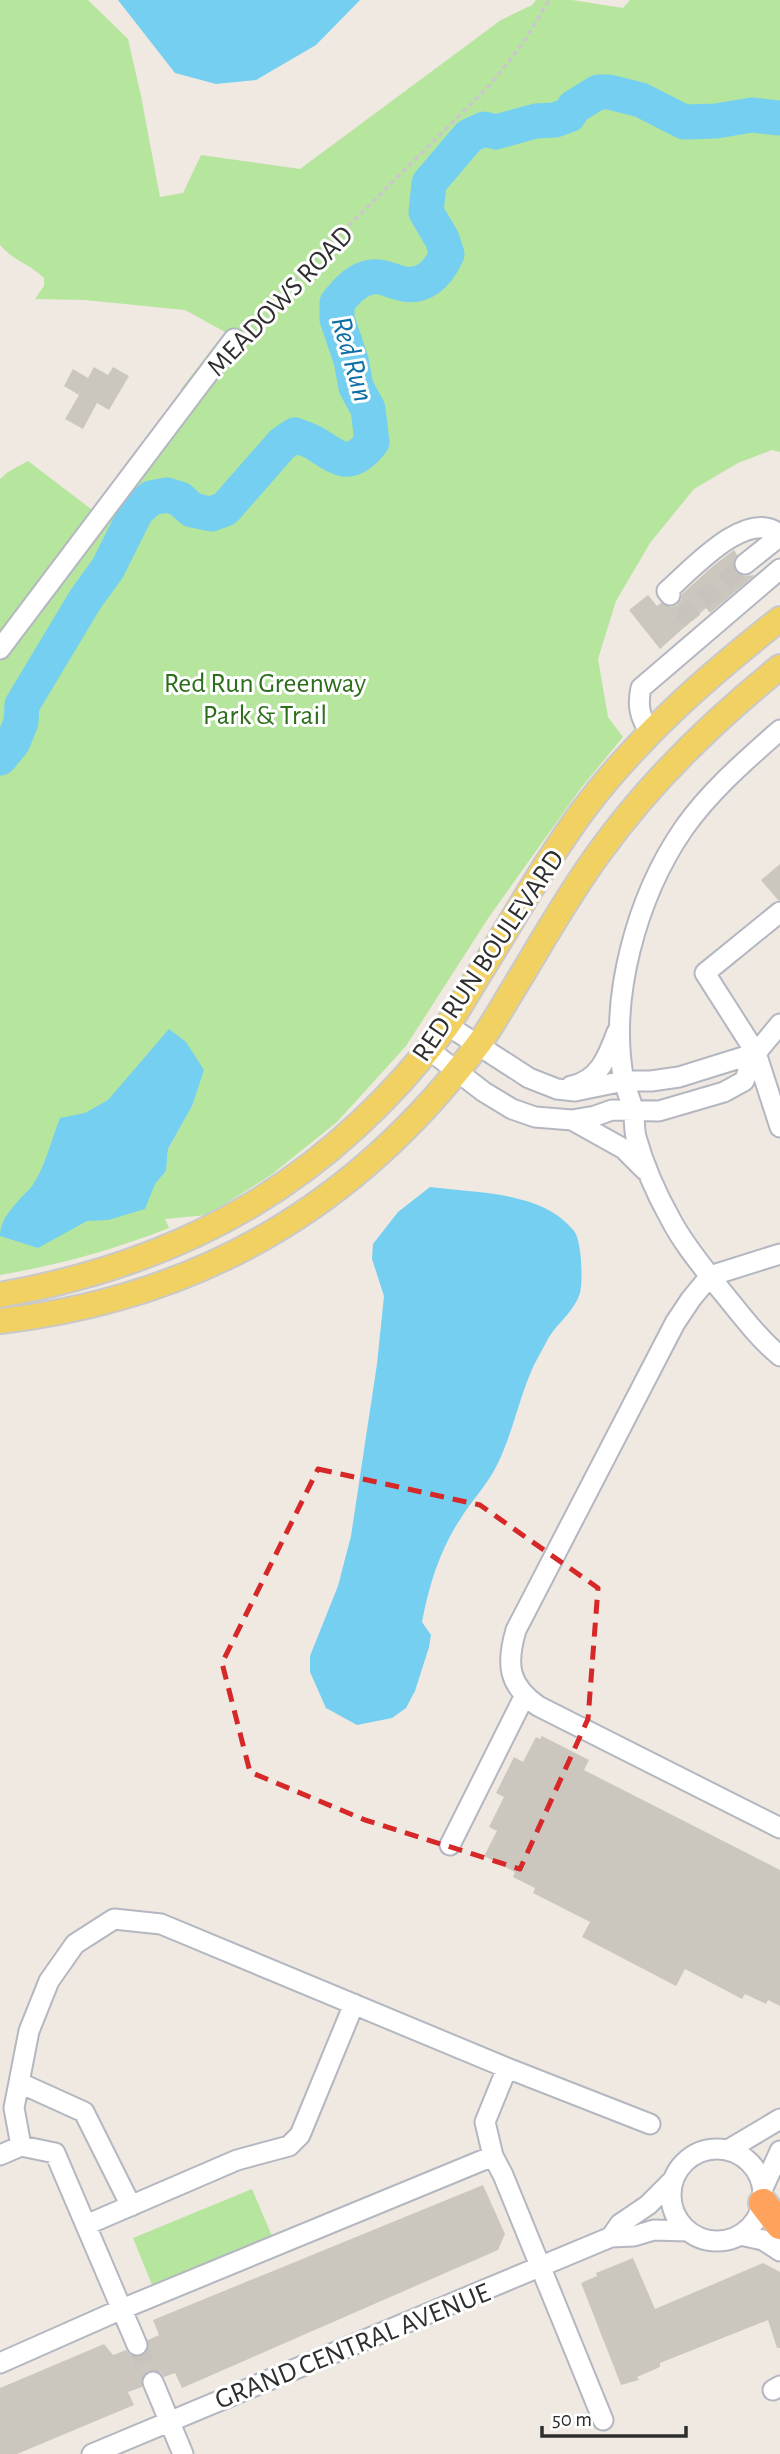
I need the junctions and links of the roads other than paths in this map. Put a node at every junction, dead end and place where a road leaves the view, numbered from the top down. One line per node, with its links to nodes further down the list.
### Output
1 (234, 339): 7 (street, MEADOWS ROAD)
2 (780, 535): 3 (street); 5 (street)
3 (745, 564)
4 (780, 569): 10 (street)
5 (670, 595)
6 (780, 619): 10 (main road, RED RUN BOULEVARD)
7 (0, 649)
8 (780, 667): 15 (main road, RED RUN BOULEVARD)
9 (780, 730): 14 (street)
10 (650, 733): 13 (main road, RED RUN BOULEVARD)
11 (780, 912): 17 (street)
12 (780, 1024): 17 (street)
13 (447, 1025): 15 (street); 16 (main road, RED RUN BOULEVARD)
14 (621, 1025): 19 (street); 20 (street)
15 (478, 1045): 18 (main road, RED RUN BOULEVARD); 20 (street)
16 (428, 1049): 18 (street); 27 (main road, RED RUN BOULEVARD)
17 (756, 1053): 19 (street); 21 (street); 23 (street)
18 (457, 1071): 22 (street); 28 (main road, RED RUN BOULEVARD)
19 (624, 1081): 20 (street); 21 (street)
20 (557, 1089)
21 (633, 1111): 22 (street); 24 (street)
22 (572, 1119): 24 (street)
23 (780, 1127)
24 (650, 1175): 26 (street)
25 (780, 1254): 26 (street)
26 (709, 1276): 29 (street); 30 (street)
27 (0, 1295)
28 (0, 1321)
29 (780, 1356)
30 (524, 1697): 31 (street); 32 (street)
31 (780, 1828)
32 (450, 1845)
33 (354, 2004): 34 (street); 35 (street); 45 (street)
34 (506, 2068): 37 (street); 42 (street)
35 (20, 2083): 38 (street); 45 (street)
36 (780, 2119): 39 (street, GRAND CENTRAL AVENUE)
37 (650, 2124)
38 (21, 2146): 41 (street); 46 (street)
39 (728, 2150): 43 (street, GRAND CENTRAL AVENUE); 44 (street)
40 (780, 2151): 44 (street)
41 (0, 2155)
42 (493, 2156): 51 (street); 52 (street)
43 (672, 2182): 47 (street); 49 (street, GRAND CENTRAL AVENUE)
44 (768, 2205): 48 (street)
45 (131, 2206): 46 (street)
46 (86, 2225): 52 (street)
47 (688, 2231): 48 (street, GRAND CENTRAL AVENUE); 49 (street, GRAND CENTRAL AVENUE)
48 (740, 2235): 50 (street)
49 (611, 2236): 51 (street, GRAND CENTRAL AVENUE)
50 (780, 2250)
51 (541, 2267): 56 (street, GRAND CENTRAL AVENUE); 57 (street)
52 (122, 2309): 53 (street); 54 (street)
53 (137, 2345)
54 (0, 2363)
55 (153, 2382): 56 (street)
56 (169, 2420): 58 (street, GRAND CENTRAL AVENUE); 59 (street)
57 (603, 2420)
58 (92, 2454)
59 (183, 2454)

